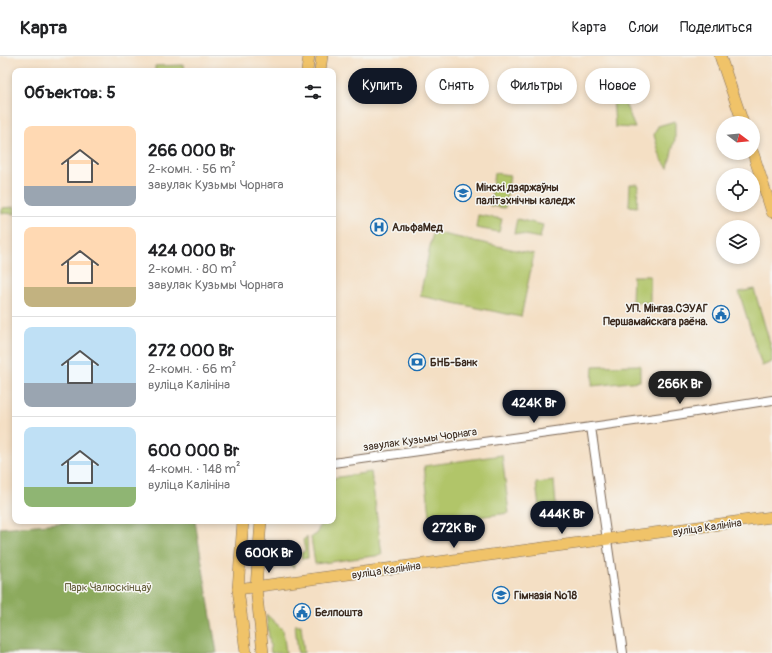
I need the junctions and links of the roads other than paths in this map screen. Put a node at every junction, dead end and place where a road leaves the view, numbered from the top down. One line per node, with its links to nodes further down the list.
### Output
1 (309, 56): 4 (main road)
2 (322, 56): 5 (main road)
3 (720, 56): 6 (main road)
4 (307, 68)
5 (320, 68)
6 (741, 116)
7 (756, 160): 8 (main road)
8 (769, 191): 9 (main road)
9 (772, 212)
10 (772, 400): 11 (street, завулак Кузьмы Чорнага)
11 (591, 427): 12 (street, завулак Кузьмы Чорнага); 16 (street)
12 (336, 463)
13 (772, 517): 16 (main road, вуліца Калініна)
14 (243, 524): 18 (main road)
15 (261, 524): 17 (main road)
16 (607, 540): 17 (main road, вуліца Калініна); 21 (street)
17 (256, 587): 18 (main road, вуліца Калініна); 20 (main road)
18 (238, 589): 19 (main road)
19 (246, 653)
20 (263, 653)
21 (623, 653)

